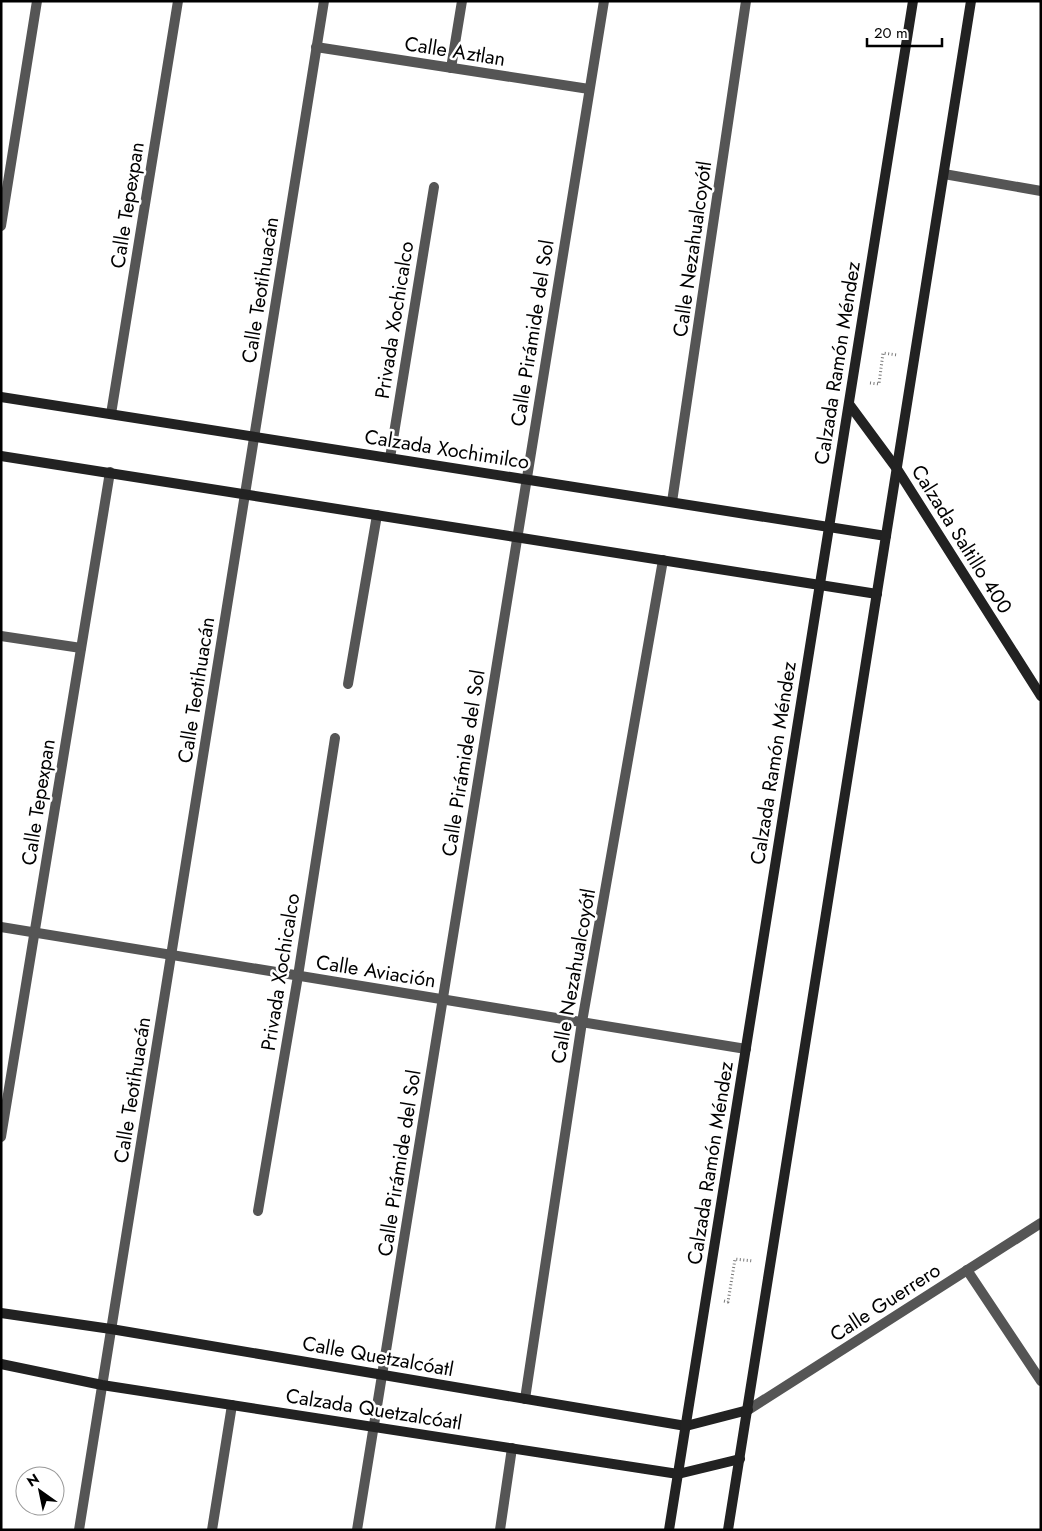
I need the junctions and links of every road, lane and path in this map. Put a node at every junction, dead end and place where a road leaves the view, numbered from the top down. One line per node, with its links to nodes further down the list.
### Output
1 (37, 1): 15 (street)
2 (178, 1): 20 (street, Calle Tepexpan)
3 (324, 1): 9 (street, Calle Teotihuacán)
4 (462, 1): 10 (street)
5 (604, 1): 11 (street, Calle Pirámide del Sol)
6 (746, 1): 28 (street, Calle Nezahualcoyótl)
7 (913, 1): 17 (street, Calzada Ramón Méndez)
8 (971, 1): 12 (street)
9 (316, 46): 10 (street, Calle Aztlan); 21 (street, Calle Teotihuacán)
10 (451, 68): 11 (street, Calle Aztlan)
11 (589, 90): 26 (street, Calle Pirámide del Sol)
12 (944, 174): 14 (street); 16 (street)
13 (434, 186): 23 (street, Privada Xochicalco)
14 (1041, 191)
15 (1, 226)
16 (915, 357): 17 (path); 24 (street)
17 (852, 381): 19 (street, Calzada Ramón Méndez)
18 (1, 398): 20 (street, Calzada Xochimilco)
19 (849, 404): 24 (street, Calzada Saltillo 400); 30 (street, Calzada Ramón Méndez)
20 (111, 414): 21 (street, Calzada Xochimilco)
21 (254, 437): 23 (street, Calzada Xochimilco); 27 (street, Calle Teotihuacán)
22 (1, 456): 25 (street)
23 (390, 458): 26 (street, Calzada Xochimilco)
24 (897, 469): 31 (street); 39 (street, Calzada Saltillo 400)
25 (110, 472): 27 (street); 37 (street, Calle Tepexpan)
26 (526, 480): 28 (street, Calzada Xochimilco); 32 (street, Calle Pirámide del Sol)
27 (245, 494): 29 (street); 43 (street, Calle Teotihuacán)
28 (672, 502): 30 (street, Calzada Xochimilco)
29 (377, 515): 32 (street); 38 (street)
30 (829, 527): 31 (street, Calzada Xochimilco); 34 (street, Calzada Ramón Méndez)
31 (886, 536): 35 (street)
32 (517, 537): 33 (street); 45 (street, Calle Pirámide del Sol)
33 (663, 560): 34 (street); 46 (street, Calle Nezahualcoyótl)
34 (820, 585): 35 (street); 47 (street, Calzada Ramón Méndez)
35 (877, 594): 51 (street)
36 (1, 636): 37 (street)
37 (81, 648): 42 (street, Calle Tepexpan)
38 (348, 684)
39 (1041, 696)
40 (335, 738): 44 (street, Privada Xochicalco)
41 (1, 927): 42 (street, Calle Aviación)
42 (35, 933): 43 (street, Calle Aviación); 48 (street, Calle Tepexpan)
43 (171, 955): 44 (street, Calle Aviación); 55 (street, Calle Teotihuacán)
44 (298, 976): 45 (street, Calle Aviación); 49 (street, Privada Xochicalco)
45 (443, 999): 46 (street, Calle Aviación); 57 (street, Calle Pirámide del Sol)
46 (582, 1022): 47 (street, Calle Aviación); 60 (street, Calle Nezahualcoyótl)
47 (746, 1048): 53 (street, Calzada Ramón Méndez)
48 (1, 1137)
49 (258, 1211)
50 (1041, 1223): 52 (street, Calle Guerrero)
51 (771, 1262): 53 (path); 62 (street)
52 (967, 1270): 58 (street); 62 (street, Calle Guerrero)
53 (706, 1301): 63 (street, Calzada Ramón Méndez)
54 (1, 1312): 55 (street, Calle Quetzalcóatl)
55 (111, 1329): 57 (street, Calle Quetzalcóatl); 59 (street, Calle Teotihuacán)
56 (1, 1364): 59 (street, Calzada Quetzalcóatl)
57 (382, 1374): 60 (street, Calle Quetzalcóatl); 64 (street, Calle Pirámide del Sol)
58 (1041, 1382)
59 (102, 1385): 61 (street, Calzada Quetzalcóatl); 68 (street, Calle Teotihuacán)
60 (524, 1398): 63 (street, Calle Quetzalcóatl)
61 (232, 1405): 64 (street, Calzada Quetzalcóatl); 69 (street)
62 (748, 1410): 63 (street, Calle Quetzalcóatl); 66 (street)
63 (686, 1426): 67 (street, Calzada Ramón Méndez)
64 (374, 1427): 65 (street, Calzada Quetzalcóatl); 70 (street, Calle Pirámide del Sol)
65 (512, 1448): 67 (street, Calzada Quetzalcóatl); 71 (street)
66 (740, 1459): 67 (street, Calzada Quetzalcóatl); 73 (street)
67 (678, 1474): 72 (street, Calzada Ramón Méndez)
68 (79, 1530)
69 (212, 1530)
70 (357, 1530)
71 (500, 1530)
72 (669, 1530)
73 (728, 1530)

